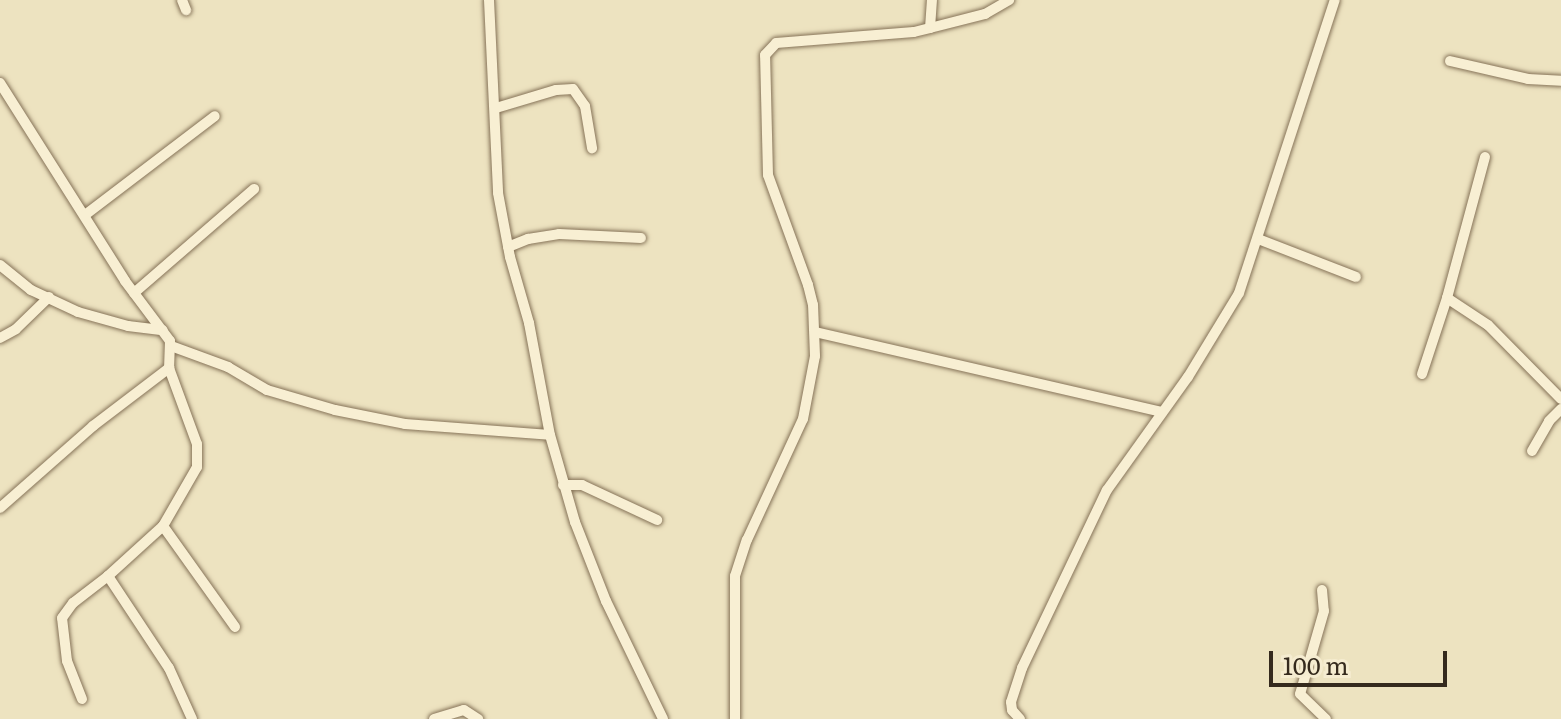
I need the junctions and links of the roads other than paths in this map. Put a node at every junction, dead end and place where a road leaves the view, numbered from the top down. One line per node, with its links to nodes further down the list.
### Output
1 (489, 0): 9 (street)
2 (932, 0): 5 (street)
3 (1009, 0): 5 (street)
4 (1335, 0): 16 (street)
5 (930, 28): 24 (street)
6 (1450, 61): 7 (street)
7 (1561, 81)
8 (0, 83): 14 (street)
9 (496, 108): 11 (street); 17 (street)
10 (215, 116): 14 (street)
11 (592, 148)
12 (1485, 157): 22 (street)
13 (254, 189): 20 (street)
14 (85, 215): 20 (street)
15 (641, 238): 17 (street)
16 (1258, 239): 19 (street); 31 (street)
17 (508, 247): 32 (street)
18 (0, 265): 21 (street)
19 (1356, 277)
20 (134, 293): 23 (street)
21 (49, 297): 23 (street); 25 (street)
22 (1447, 298): 28 (street); 29 (street)
23 (163, 330): 26 (street)
24 (815, 332): 31 (street); 46 (street)
25 (0, 338)
26 (171, 346): 27 (street); 32 (street)
27 (169, 368): 35 (street); 37 (street)
28 (1422, 374)
29 (1561, 399)
30 (1561, 409): 33 (street)
31 (1162, 412): 47 (street)
32 (550, 435): 34 (street)
33 (1532, 451)
34 (563, 485): 36 (street); 45 (street)
35 (0, 508)
36 (657, 520)
37 (163, 526): 38 (street); 40 (street)
38 (108, 576): 41 (street); 42 (street)
39 (1322, 590): 48 (street)
40 (235, 627)
41 (82, 699)
42 (192, 719)
43 (434, 719): 44 (street)
44 (478, 719)
45 (663, 719)
46 (735, 719)
47 (1020, 719)
48 (1326, 719)

